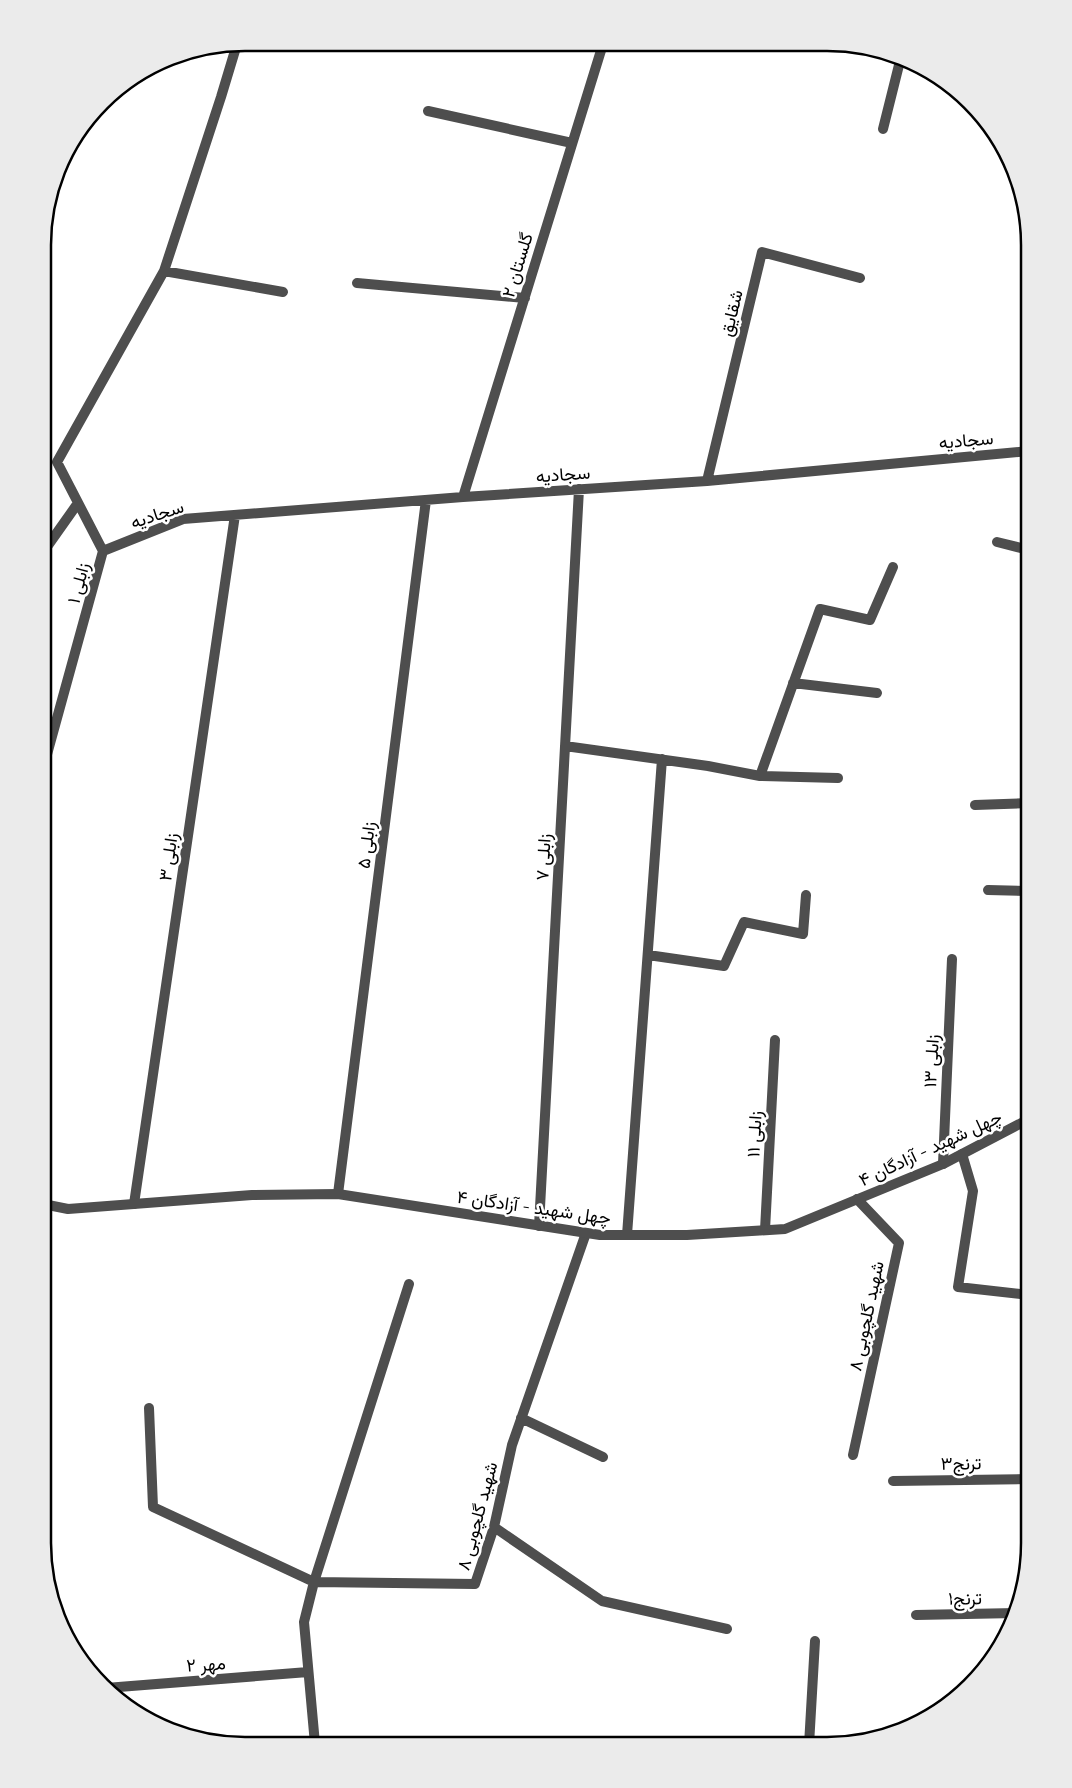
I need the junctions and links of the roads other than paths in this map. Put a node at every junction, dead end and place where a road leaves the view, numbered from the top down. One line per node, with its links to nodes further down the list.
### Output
1 (601, 51): 6 (street, گلستان ۲)
2 (234, 52): 7 (street)
3 (899, 65): 5 (street)
4 (428, 111): 6 (street)
5 (883, 129)
6 (572, 143): 11 (street, گلستان ۲)
7 (164, 271): 10 (street); 17 (street)
8 (860, 278): 13 (street, شقایق)
9 (357, 283): 11 (street)
10 (283, 292)
11 (525, 298): 15 (street, گلستان ۲)
12 (1021, 452): 13 (street, سجادیه)
13 (707, 482): 14 (street, سجادیه)
14 (580, 490): 15 (street, سجادیه); 27 (street, زابلی ۷)
15 (463, 497): 16 (street, سجادیه)
16 (426, 500): 18 (street, سجادیه); 42 (street, زابلی ۵)
17 (78, 503): 19 (street); 22 (street)
18 (234, 516): 22 (street, سجادیه); 44 (street, زابلی ۳)
19 (51, 541)
20 (997, 542): 21 (street)
21 (1021, 548)
22 (103, 551): 26 (street, زابلی ۱)
23 (893, 567): 24 (street)
24 (793, 683): 25 (street); 29 (street)
25 (877, 693)
26 (51, 743)
27 (565, 746): 28 (street); 46 (street, زابلی ۷)
28 (662, 759): 29 (street); 36 (street)
29 (760, 776): 30 (street)
30 (838, 778)
31 (1021, 803): 32 (street)
32 (975, 805)
33 (988, 890): 34 (street)
34 (1021, 892)
35 (806, 895): 36 (street)
36 (648, 955): 49 (street)
37 (952, 959): 41 (street, زابلی ۱۳)
38 (775, 1040): 47 (street, زابلی ۱۱)
39 (1021, 1123): 40 (street, چهل شهید - آزادگان ۴)
40 (962, 1154): 41 (street, چهل شهید - آزادگان ۴); 51 (street)
41 (943, 1164): 43 (street, چهل شهید - آزادگان ۴)
42 (338, 1194): 44 (street, چهل شهید - آزادگان ۴); 46 (street, چهل شهید - آزادگان ۴)
43 (857, 1199): 47 (street, چهل شهید - آزادگان ۴); 54 (street, شهید گلچوبی ۸)
44 (134, 1204): 45 (street, چهل شهید - آزادگان ۴)
45 (51, 1206)
46 (539, 1226): 48 (street, چهل شهید - آزادگان ۴)
47 (765, 1230): 49 (street, چهل شهید - آزادگان ۴)
48 (586, 1233): 49 (street, چهل شهید - آزادگان ۴); 53 (street, شهید گلچوبی ۸)
49 (628, 1235)
50 (409, 1284): 59 (street)
51 (1021, 1294)
52 (149, 1408): 59 (street)
53 (521, 1418): 55 (street); 58 (street, شهید گلچوبی ۸)
54 (853, 1455)
55 (603, 1456)
56 (1021, 1479): 57 (street, ترنج۳)
57 (893, 1480)
58 (494, 1528): 59 (street, شهید گلچوبی ۸); 62 (street)
59 (314, 1582): 64 (street)
60 (1007, 1613): 61 (street, ترنج۱)
61 (916, 1615)
62 (727, 1629)
63 (815, 1641): 67 (street)
64 (308, 1672): 65 (street, مهر ۲); 66 (street)
65 (115, 1687)
66 (314, 1737)
67 (809, 1737)

